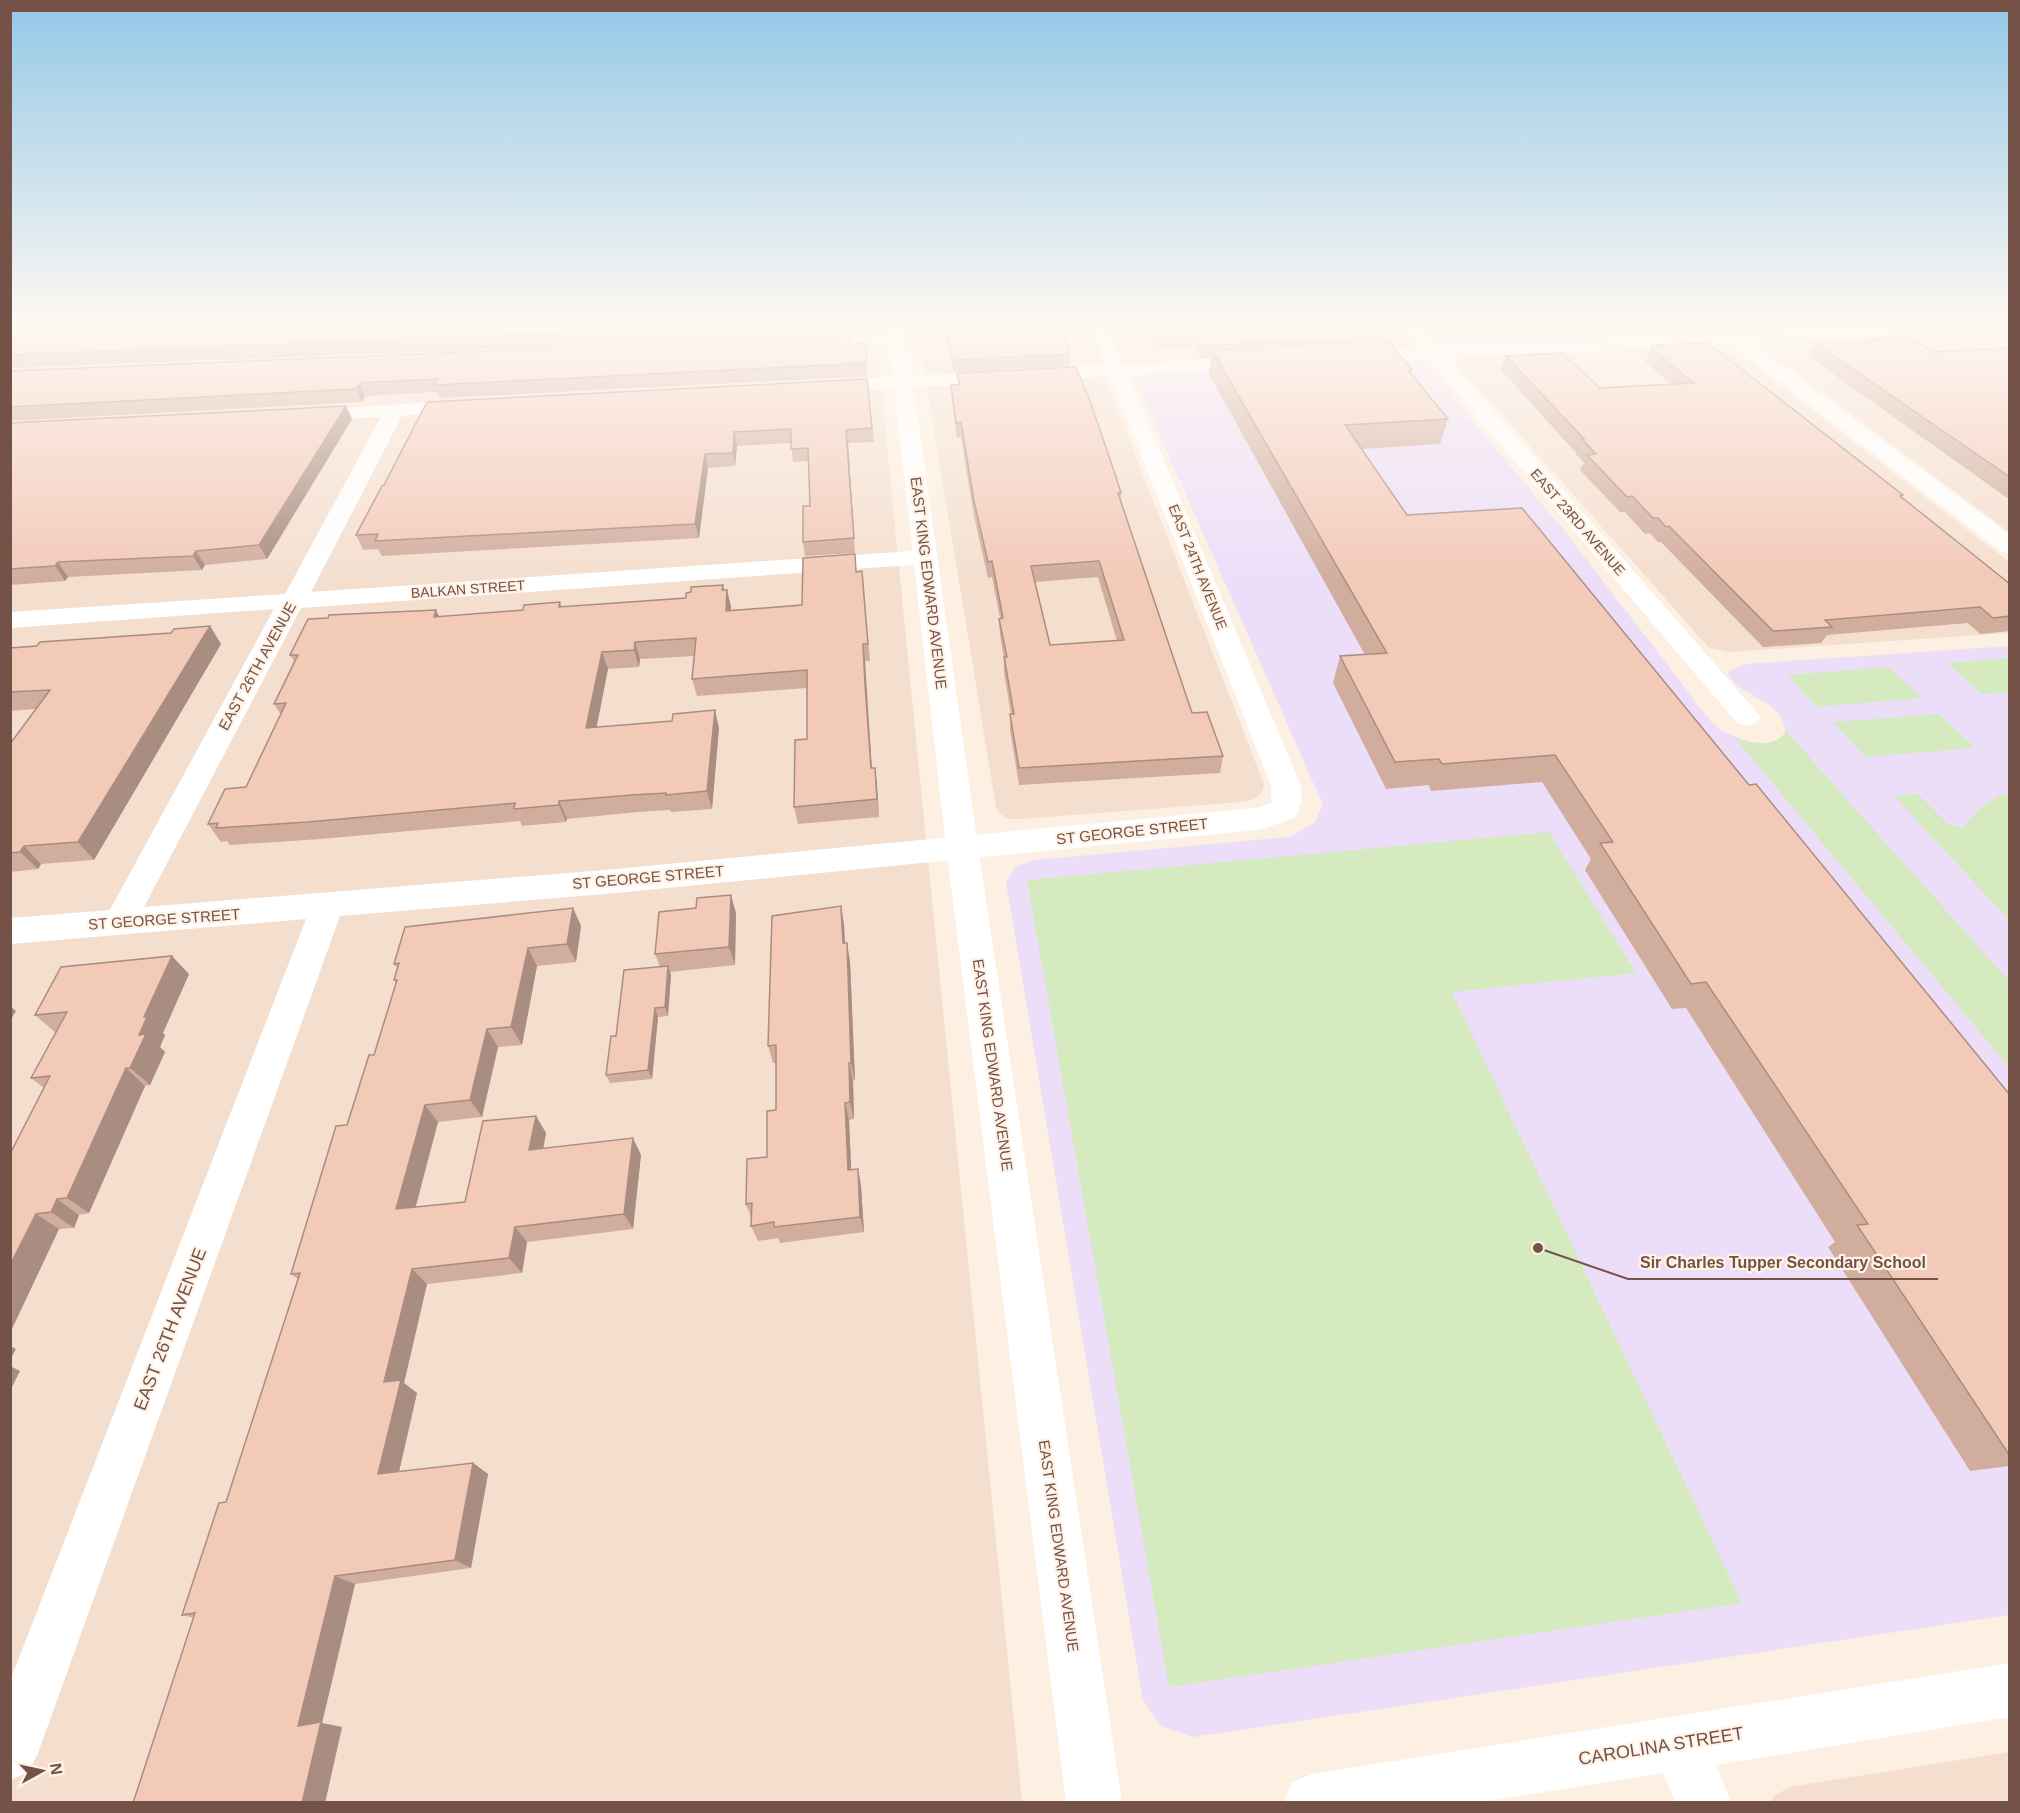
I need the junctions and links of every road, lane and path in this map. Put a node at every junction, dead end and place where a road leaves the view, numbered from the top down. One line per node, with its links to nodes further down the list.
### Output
1 (395, 410): 10 (street, EAST 26TH AVENUE)
2 (383, 411): 7 (street)
3 (907, 411): 9 (street, EAST KING EDWARD AVENUE)
4 (1135, 411): 13 (street, EAST 24TH AVENUE)
5 (1482, 411): 12 (street, EAST 23RD AVENUE)
6 (1830, 411): 8 (street)
7 (279, 416)
8 (2010, 547)
9 (926, 557): 10 (street, BALKAN STREET); 14 (street, EAST KING EDWARD AVENUE)
10 (292, 601): 11 (street, BALKAN STREET); 16 (street, EAST 26TH AVENUE)
11 (10, 620)
12 (1747, 717)
13 (1284, 810): 14 (street, ST GEORGE STREET)
14 (962, 847): 15 (street, ST GEORGE STREET); 21 (street, EAST KING EDWARD AVENUE)
15 (328, 905): 16 (street, ST GEORGE STREET); 20 (street, EAST 26TH AVENUE)
16 (120, 922): 17 (street, ST GEORGE STREET)
17 (10, 932)
18 (2010, 1690): 19 (street, CAROLINA STREET)
19 (1679, 1743): 22 (street, CAROLINA STREET); 23 (street)
20 (10, 1753)
21 (1094, 1803)
22 (1312, 1803)
23 (1703, 1803)

